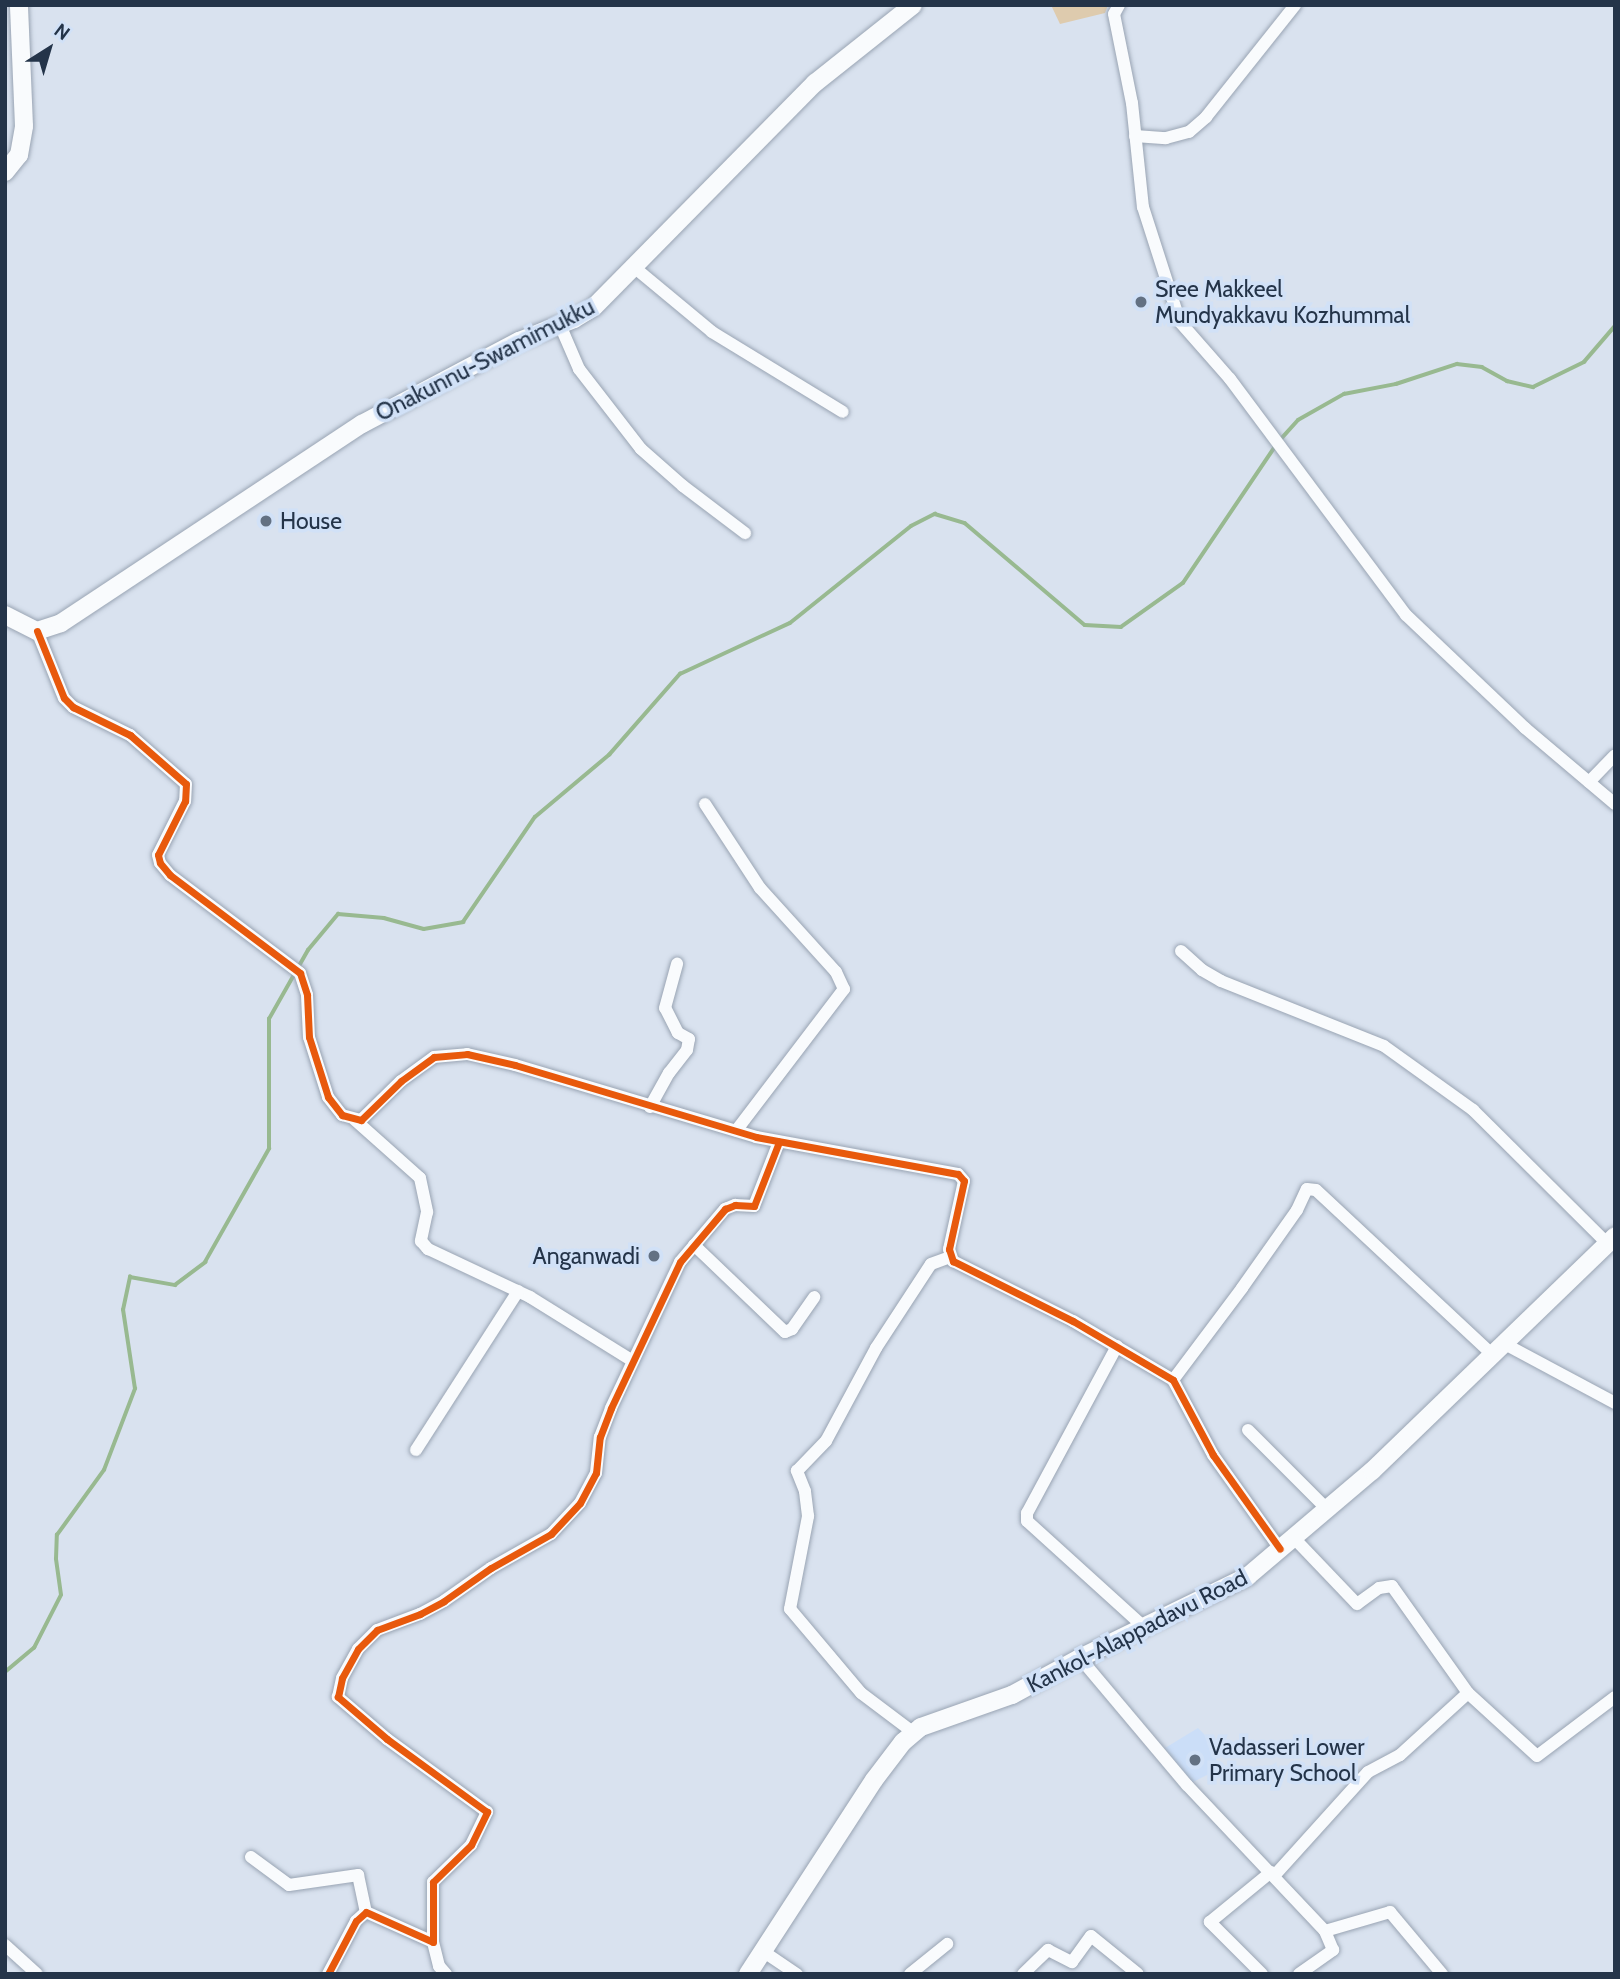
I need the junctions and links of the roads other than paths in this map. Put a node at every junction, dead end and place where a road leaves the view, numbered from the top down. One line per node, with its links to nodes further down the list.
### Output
1 (19, 5): 6 (main road)
2 (913, 5): 7 (main road, Onakunnu-Swamimukku)
3 (1119, 5): 5 (street)
4 (1295, 5): 5 (street)
5 (1135, 136): 14 (street)
6 (5, 172)
7 (635, 268): 8 (main road, Onakunnu-Swamimukku); 9 (street)
8 (560, 325): 10 (street); 12 (main road, Onakunnu-Swamimukku)
9 (843, 412)
10 (745, 533)
11 (5, 615): 12 (main road)
12 (37, 631): 20 (street)
13 (1615, 755): 14 (street)
14 (1589, 782): 16 (street)
15 (705, 804): 21 (street)
16 (1615, 804)
17 (1181, 951): 23 (street)
18 (677, 964): 19 (street)
19 (650, 1107): 20 (street); 21 (street)
20 (355, 1120): 26 (street)
21 (736, 1131): 22 (street)
22 (779, 1142): 24 (street); 25 (street)
23 (1611, 1239): 29 (main road, Kankol-Alappadavu Road)
24 (694, 1245): 27 (street); 30 (street)
25 (950, 1257): 28 (street); 41 (street)
26 (518, 1291): 30 (street); 34 (street)
27 (814, 1297)
28 (1117, 1346): 31 (street); 37 (street)
29 (1499, 1349): 31 (street); 32 (street); 35 (main road, Kankol-Alappadavu Road)
30 (633, 1361): 46 (street)
31 (1172, 1380): 36 (street)
32 (1615, 1402)
33 (1248, 1430): 35 (street)
34 (416, 1450)
35 (1328, 1510): 36 (main road, Kankol-Alappadavu Road)
36 (1287, 1544): 37 (main road, Kankol-Alappadavu Road); 39 (street)
37 (1145, 1628): 38 (main road, Kankol-Alappadavu Road)
38 (1080, 1658): 41 (main road, Kankol-Alappadavu Road); 43 (street)
39 (1468, 1693): 40 (street); 43 (street)
40 (1615, 1697)
41 (914, 1733): 49 (main road, Kankol-Alappadavu Road)
42 (251, 1857): 44 (street)
43 (1273, 1874): 45 (street); 58 (street)
44 (366, 1912): 46 (street); 51 (street)
45 (1325, 1931): 59 (street); 60 (street)
46 (433, 1942): 52 (street)
47 (947, 1944): 55 (street)
48 (5, 1945): 50 (street)
49 (764, 1952): 53 (main road, Kankol-Alappadavu Road); 54 (street)
50 (37, 1974)
51 (328, 1974)
52 (446, 1974)
53 (748, 1974)
54 (797, 1974)
55 (910, 1974)
56 (1023, 1974): 57 (street)
57 (1138, 1974)
58 (1262, 1974)
59 (1299, 1974)
60 (1442, 1974)

